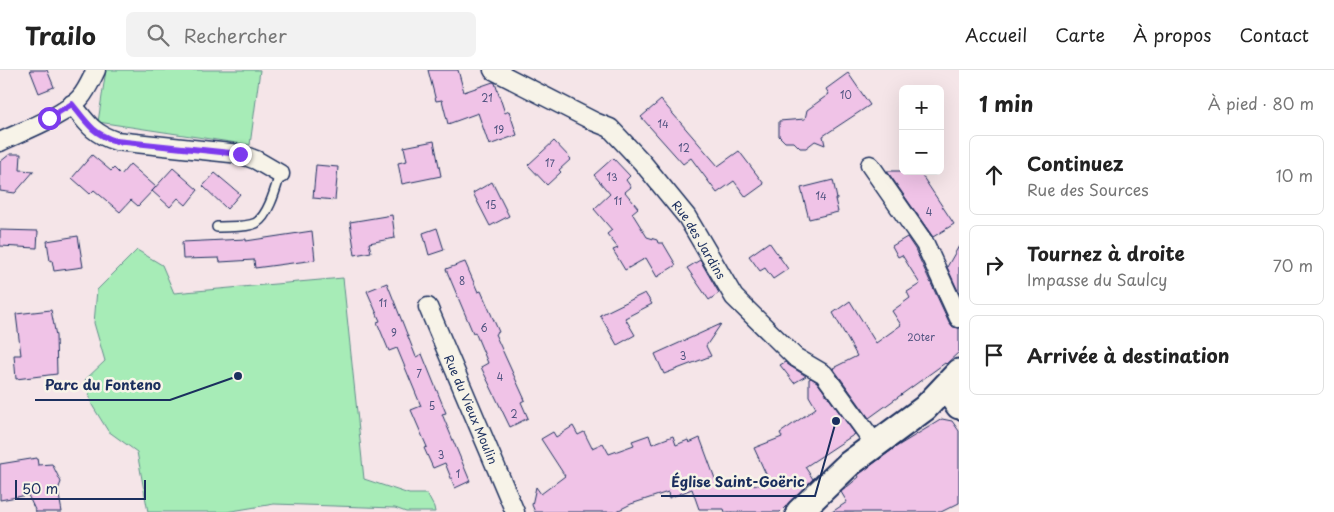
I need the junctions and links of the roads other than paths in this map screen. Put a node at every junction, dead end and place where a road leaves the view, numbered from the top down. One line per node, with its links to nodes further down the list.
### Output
1 (96, 70): 3 (street)
2 (493, 70): 11 (street, Rue des Jardins)
3 (72, 104): 4 (street); 6 (street)
4 (0, 142)
5 (870, 165): 9 (street)
6 (280, 174): 7 (lane)
7 (217, 227)
8 (428, 307): 12 (street, Rue du Vieux Moulin)
9 (959, 318)
10 (954, 388): 11 (street)
11 (875, 444): 13 (street)
12 (515, 512)
13 (800, 512)

